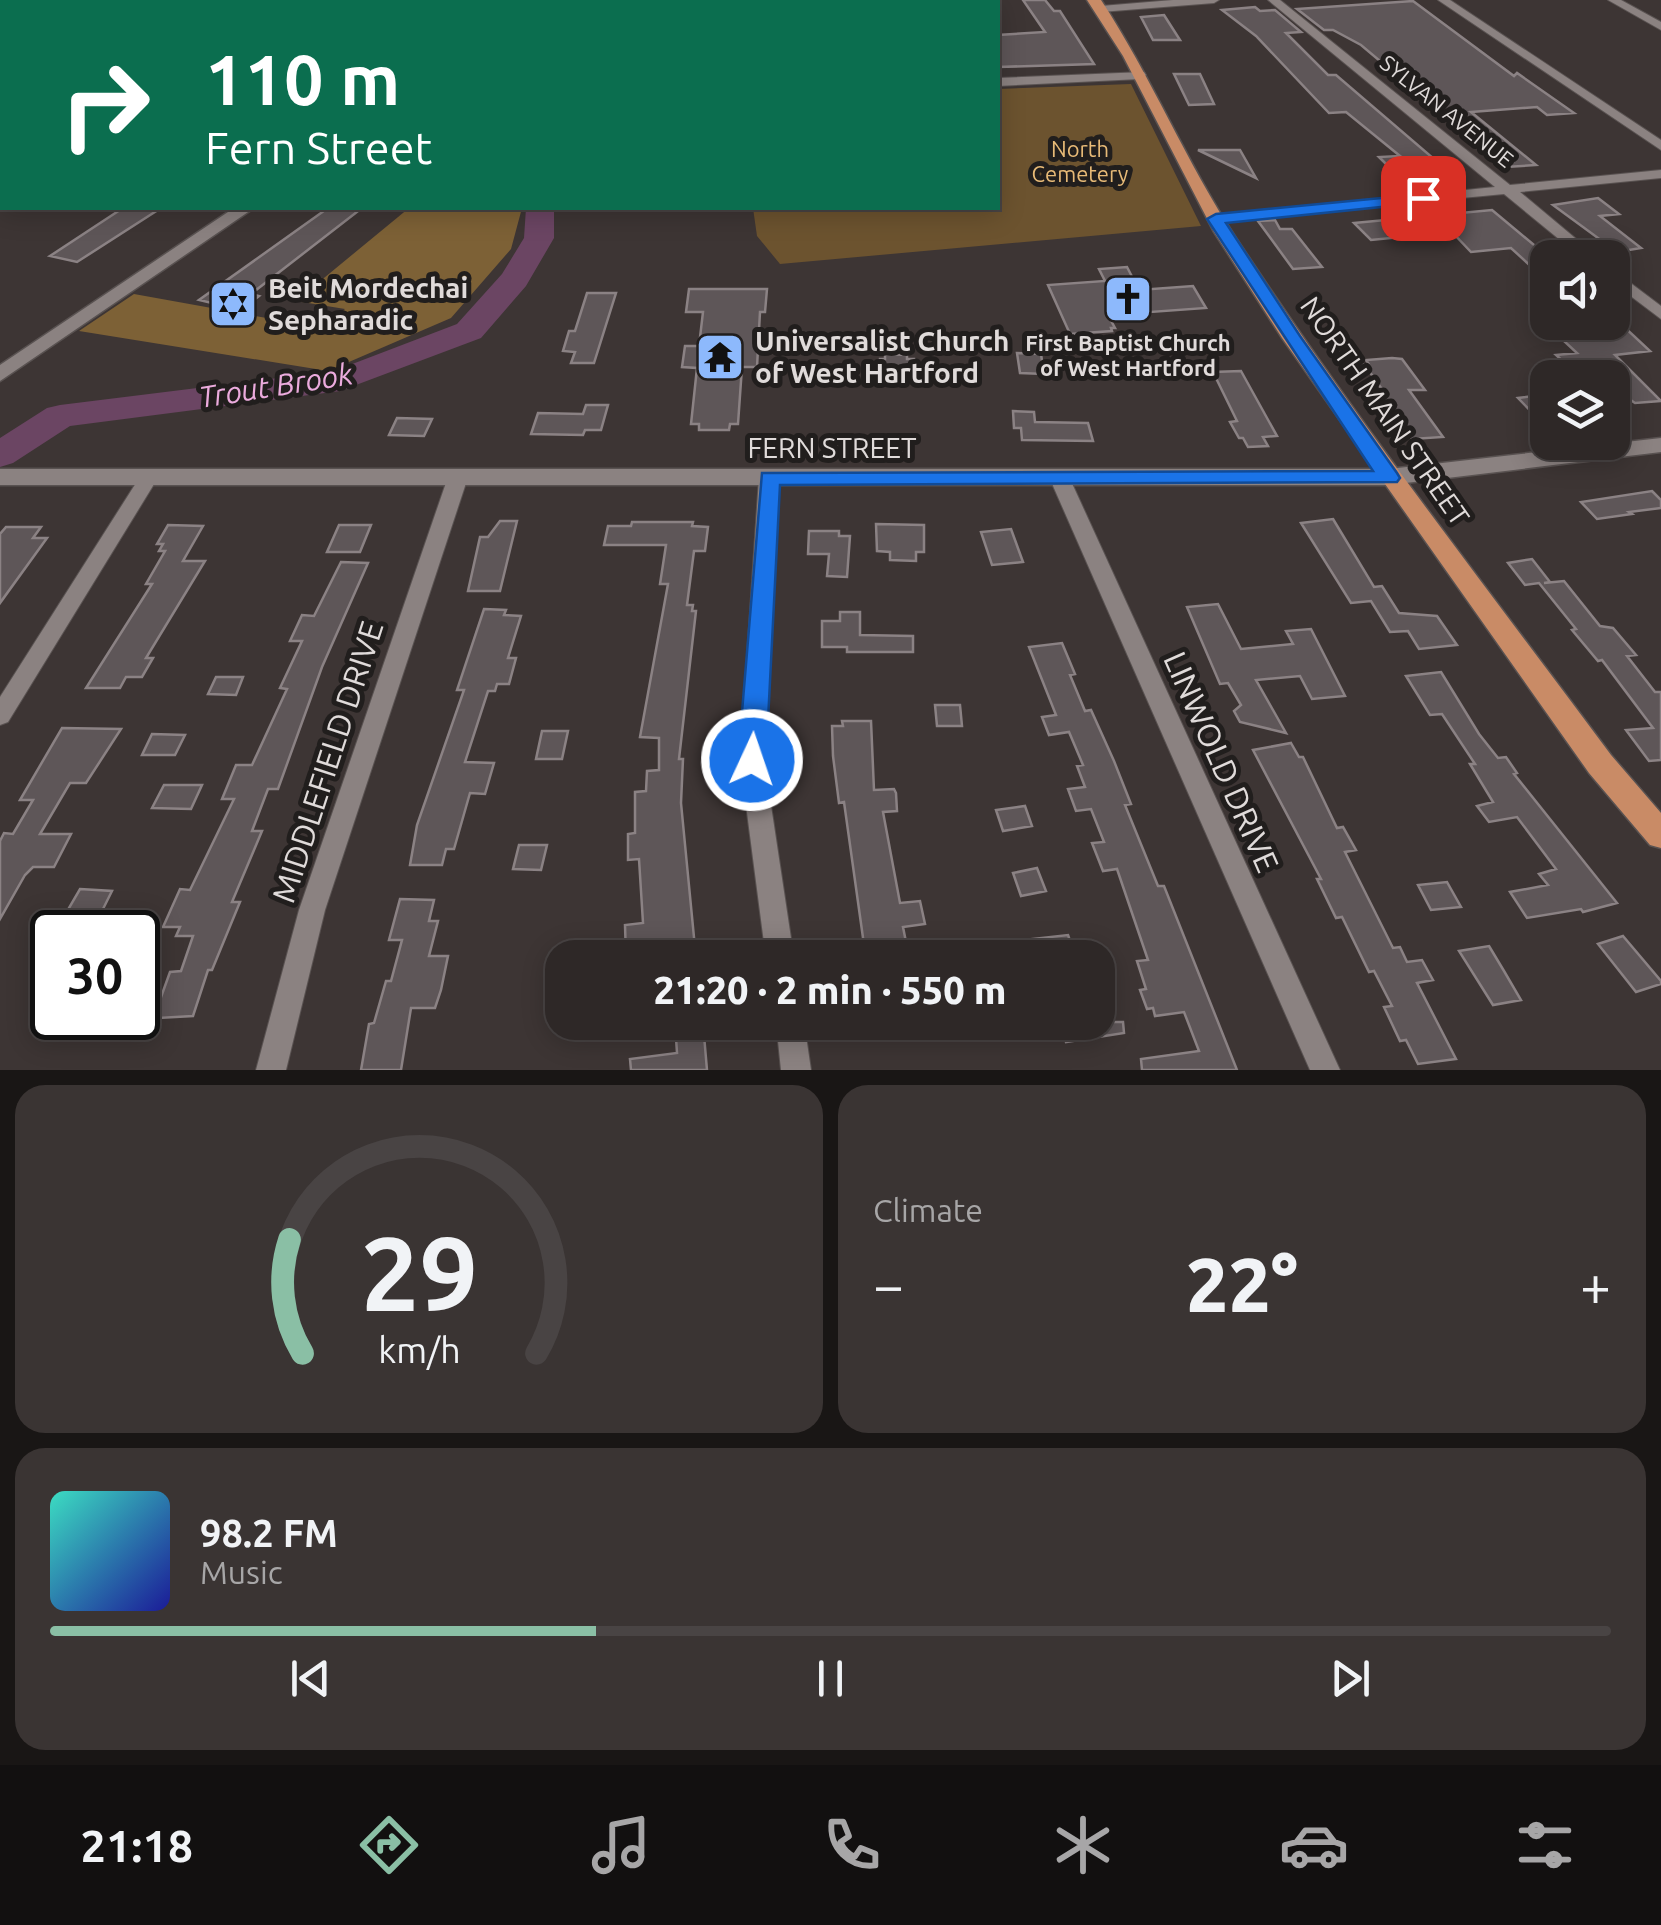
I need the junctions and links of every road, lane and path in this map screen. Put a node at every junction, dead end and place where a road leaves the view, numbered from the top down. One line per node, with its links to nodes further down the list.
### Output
1 (1214, 0): 5 (street)
2 (1273, 0): 11 (street, SYLVAN AVENUE)
3 (1443, 0): 9 (street)
4 (1613, 0): 6 (street)
5 (1098, 4): 7 (main road, NORTH MAIN STREET)
6 (1661, 27)
7 (1140, 75): 8 (street); 13 (main road, NORTH MAIN STREET)
8 (1000, 82)
9 (1661, 146)
10 (1661, 174): 11 (street)
11 (1509, 190): 13 (street); 14 (street, SYLVAN AVENUE)
12 (242, 210): 17 (street)
13 (1216, 219): 23 (main road, NORTH MAIN STREET)
14 (1570, 240)
15 (1630, 289): 16 (street)
16 (1661, 314)
17 (0, 376)
18 (1661, 445): 23 (street, FERN STREET)
19 (150, 476): 20 (street, FERN STREET); 21 (street, FERN STREET); 25 (street)
20 (0, 477)
21 (458, 477): 22 (street, FERN STREET); 29 (street, MIDDLEFIELD DRIVE)
22 (769, 478): 24 (street, FERN STREET); 27 (street)
23 (1389, 478): 24 (street, FERN STREET); 26 (main road, NORTH MAIN STREET)
24 (1060, 479): 31 (street, LINWOLD DRIVE)
25 (0, 716)
26 (1661, 834)
27 (777, 940)
28 (792, 1040): 30 (street)
29 (271, 1070)
30 (796, 1070)
31 (1324, 1070)

